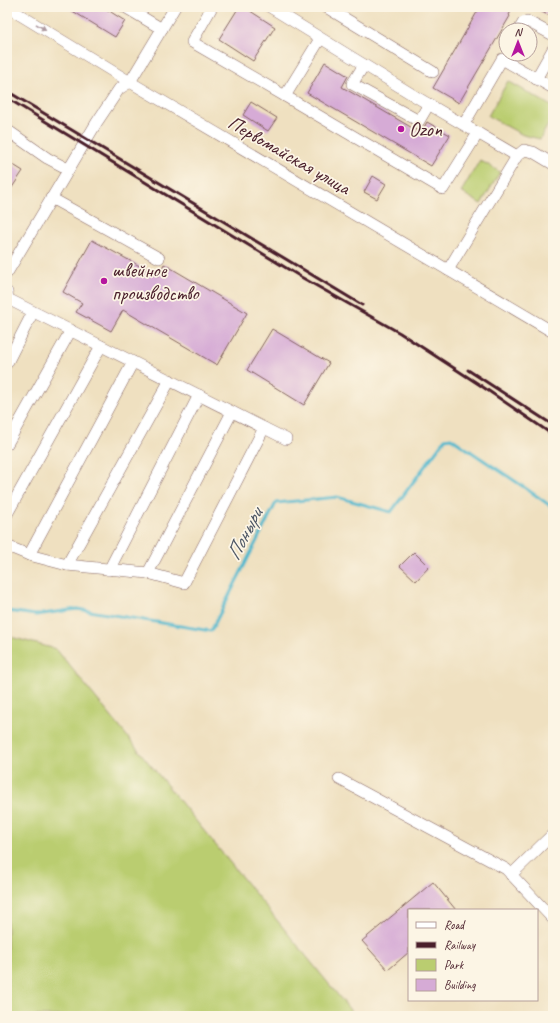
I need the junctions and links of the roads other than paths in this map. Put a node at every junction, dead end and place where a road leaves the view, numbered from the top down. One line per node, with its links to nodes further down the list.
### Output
1 (125, 7): 8 (street)
2 (176, 7): 8 (street)
3 (212, 7): 19 (street)
4 (270, 7): 10 (street)
5 (326, 7): 15 (street)
6 (7, 8): 17 (street, Первомайская улица, one-way to 17)
7 (538, 27): 9 (street)
8 (162, 29): 17 (street)
9 (553, 35)
10 (320, 39): 14 (street); 19 (street)
11 (553, 49): 16 (street)
12 (500, 62): 21 (street)
13 (513, 62): 16 (street)
14 (364, 65): 20 (street); 20 (street)
15 (433, 72)
16 (536, 79): 18 (street)
17 (130, 82): 26 (street); 29 (street, Первомайская улица)
18 (553, 88)
19 (285, 96): 23 (street)
20 (429, 104): 21 (street)
21 (464, 124): 23 (street)
22 (7, 130): 26 (street)
23 (478, 133): 24 (street)
24 (516, 156): 25 (street); 29 (street)
25 (553, 164)
26 (68, 169): 27 (street)
27 (51, 198): 28 (street); 30 (street)
28 (159, 258)
29 (448, 270): 34 (street, Первомайская улица)
30 (7, 273)
31 (7, 297): 32 (street)
32 (34, 312): 33 (street); 37 (street)
33 (70, 330): 35 (street); 43 (street)
34 (553, 332)
35 (101, 346): 36 (street); 44 (street)
36 (133, 362): 38 (street); 46 (street)
37 (7, 364)
38 (170, 380): 39 (street); 47 (street)
39 (199, 395): 40 (street); 48 (street)
40 (232, 412): 41 (street); 49 (street)
41 (264, 428): 42 (street); 49 (street)
42 (286, 439)
43 (7, 444)
44 (7, 514)
45 (7, 546): 46 (street)
46 (29, 555): 47 (street)
47 (68, 565): 48 (street)
48 (109, 570): 49 (street)
49 (148, 573)
50 (339, 779): 52 (street)
51 (553, 834): 52 (street)
52 (511, 875): 53 (street)
53 (553, 919)

